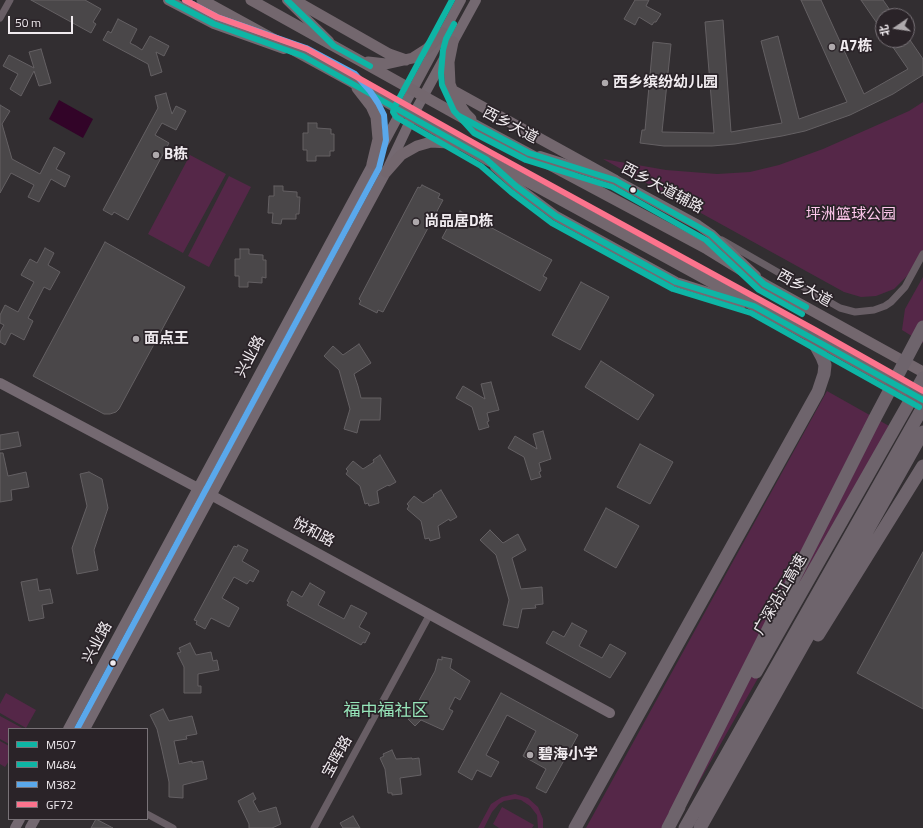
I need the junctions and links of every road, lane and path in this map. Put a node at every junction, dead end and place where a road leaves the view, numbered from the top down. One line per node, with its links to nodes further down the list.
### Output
1 (10, 0): 9 (street)
2 (168, 0): 13 (main road)
3 (202, 0): 13 (main road)
4 (251, 0): 12 (main road, 西乡大道)
5 (287, 0): 12 (main road)
6 (294, 0): 15 (main road)
7 (461, 0): 10 (main road, 兴业路)
8 (476, 0): 11 (main road, 兴业路)
9 (0, 18)
10 (443, 33): 15 (main road); 17 (main road, 兴业路)
11 (454, 42): 18 (main road); 19 (main road, 兴业路)
12 (334, 46): 14 (main road, 西乡大道)
13 (302, 56): 16 (main road)
14 (355, 58): 15 (main road); 17 (main road, 西乡大道)
15 (406, 60)
16 (350, 81): 20 (main road); 26 (main road)
17 (413, 89): 19 (main road, 西乡大道); 20 (main road, 兴业路)
18 (452, 90): 22 (main road); 28 (main road)
19 (424, 95): 21 (main road, 兴业路); 22 (main road, 西乡大道)
20 (401, 111): 21 (main road); 26 (main road, 兴业路)
21 (412, 117): 23 (main road); 27 (main road, 兴业路)
22 (479, 127): 24 (main road, 西乡大道)
23 (468, 148): 25 (main road); 27 (main road)
24 (529, 153): 28 (main road, 西乡大道辅路); 31 (main road, 西乡大道)
25 (486, 158): 32 (main road); 32 (main road)
26 (372, 164): 42 (main road, 兴业路)
27 (386, 172): 43 (main road, 兴业路)
28 (615, 180): 29 (main road, 西乡大道辅路)
29 (711, 234): 30 (street, 西乡大道辅路); 31 (main road, 西乡大道辅路)
30 (923, 254)
31 (764, 284): 35 (main road, 西乡大道)
32 (754, 306): 34 (main road)
33 (923, 327): 48 (highway)
34 (811, 337): 38 (main road); 52 (highway)
35 (923, 372)
36 (923, 378): 48 (highway, 广深沿江高速)
37 (0, 383): 42 (main road, 悦和路)
38 (923, 400)
39 (923, 407): 54 (highway)
40 (923, 432): 55 (highway)
41 (923, 466): 55 (highway)
42 (197, 488): 43 (main road, 悦和路); 46 (main road, 兴业路)
43 (211, 495): 44 (main road, 悦和路); 47 (main road, 兴业路)
44 (430, 614): 45 (main road, 悦和路); 51 (street, 宝晖路)
45 (610, 713)
46 (69, 728)
47 (86, 728)
48 (675, 814): 53 (highway, 广深沿江高速)
49 (148, 815): 50 (street)
50 (173, 828)
51 (314, 828)
52 (575, 828)
53 (668, 828)
54 (685, 828)
55 (700, 828)

